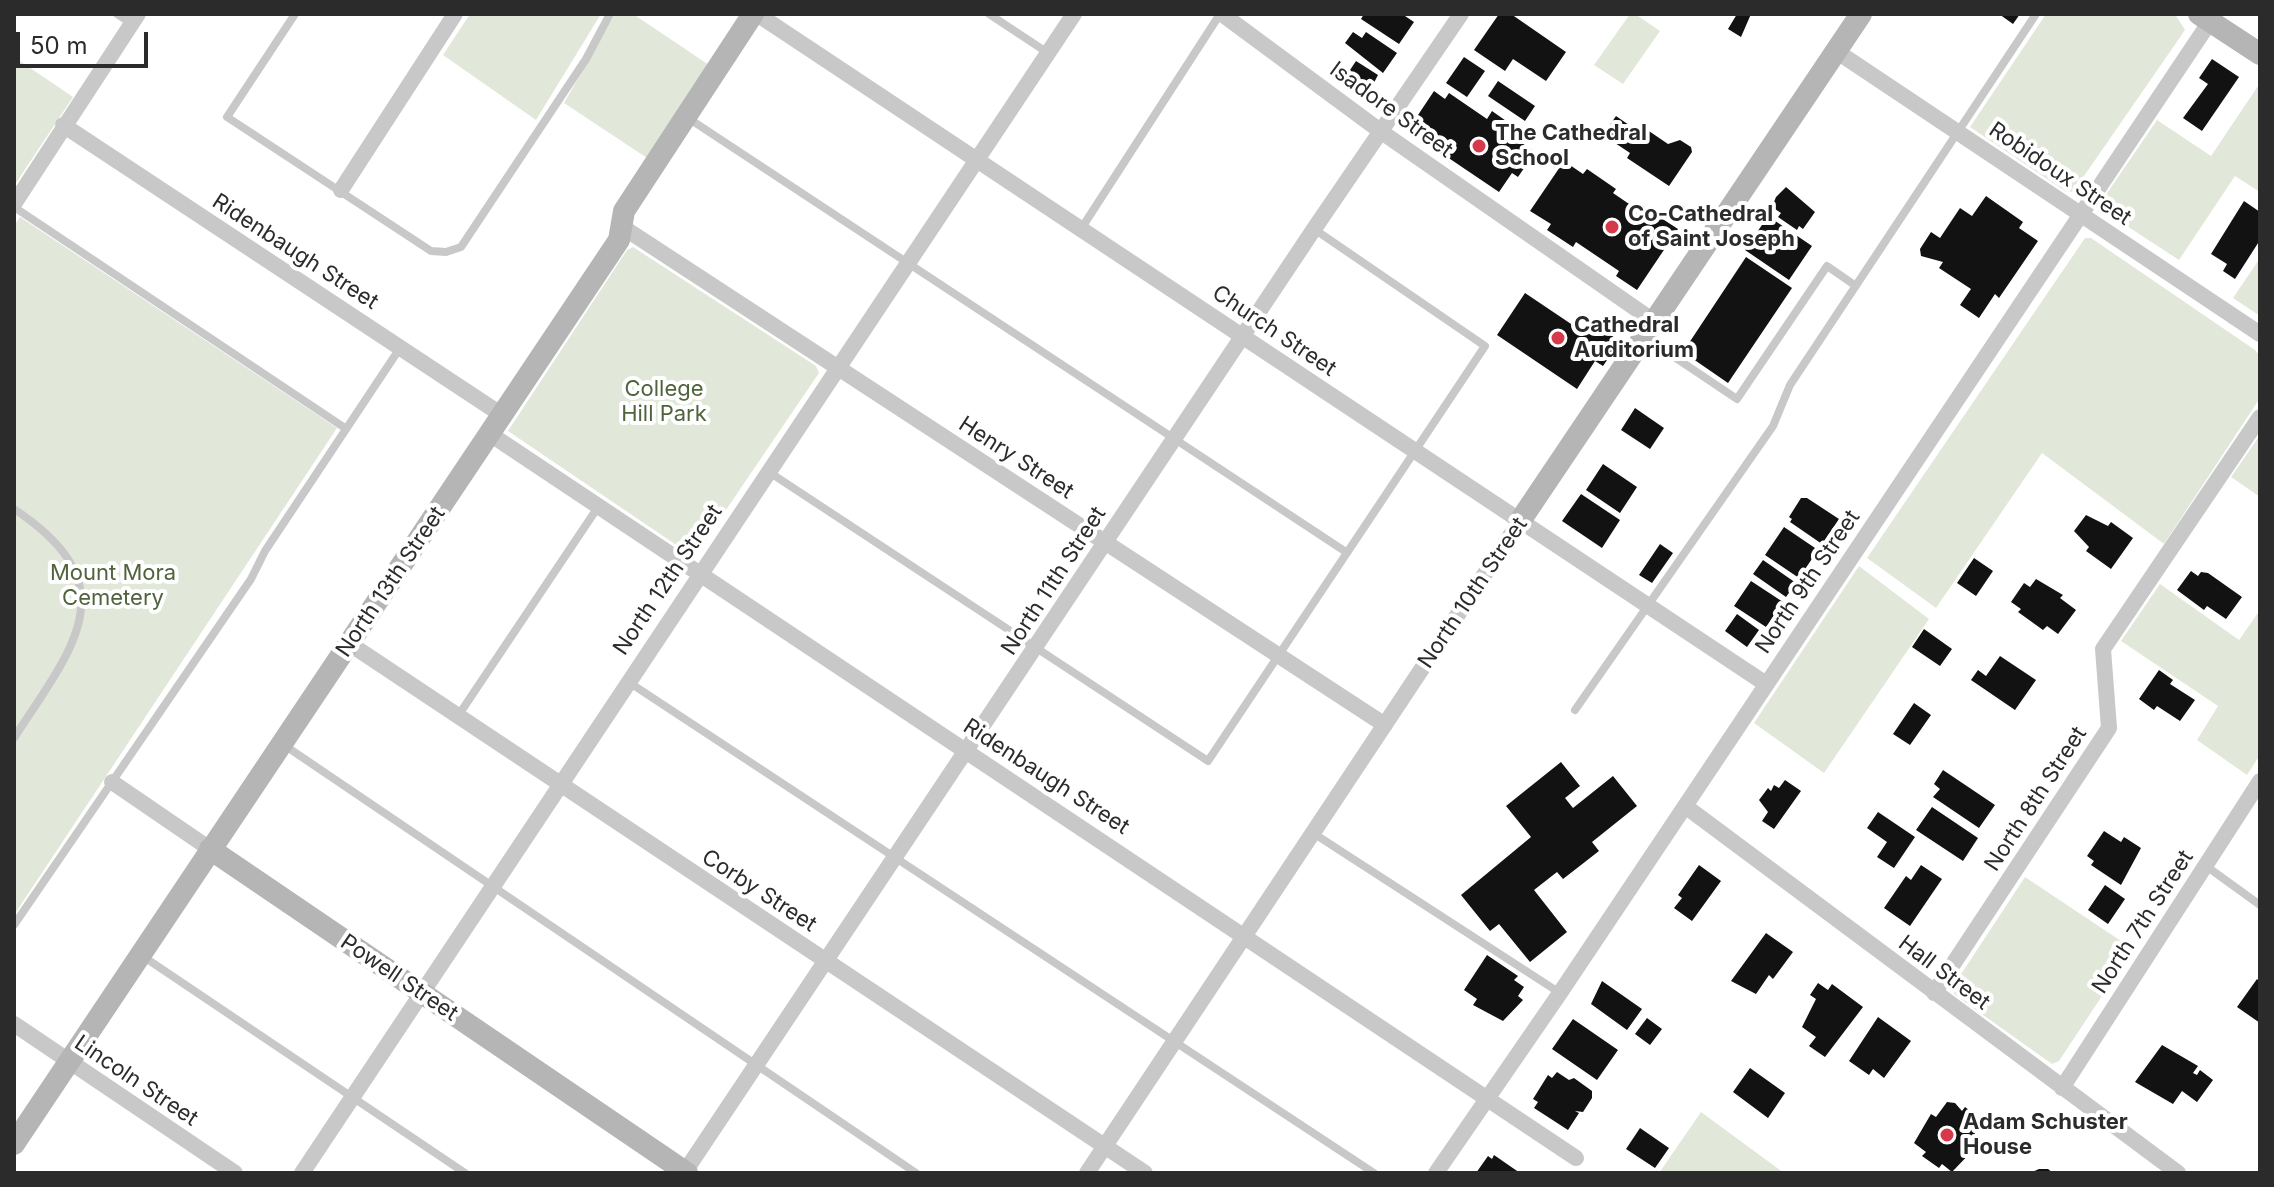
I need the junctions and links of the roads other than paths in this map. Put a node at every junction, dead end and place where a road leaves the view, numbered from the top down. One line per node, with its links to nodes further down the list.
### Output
1 (295, 14): 21 (lane)
2 (455, 14): 21 (street)
3 (610, 14): 21 (lane)
4 (755, 14): 16 (street, North 13th Street); 20 (street, Church Street)
5 (989, 14): 14 (lane)
6 (1074, 14): 14 (street, North 12th Street)
7 (1221, 14): 19 (street, Isadore Street); 25 (lane)
8 (1461, 14): 19 (street, North 11th Street)
9 (1861, 14): 13 (street, North 10th Street)
10 (2036, 14): 18 (lane)
11 (2208, 16): 15 (street); 23 (street, North 9th Street)
12 (129, 17): 17 (street)
13 (1836, 51): 18 (street, Robidoux Street); 29 (street, North 10th Street)
14 (1048, 53): 20 (street, North 12th Street)
15 (2260, 54)
16 (686, 117): 24 (street, North 13th Street); 27 (lane)
17 (63, 125): 22 (street); 32 (street, Ridenbaugh Street)
18 (1958, 132): 23 (street, Robidoux Street); 28 (lane)
19 (1383, 133): 26 (street, North 11th Street); 29 (street, Isadore Street)
20 (976, 160): 25 (street, Church Street); 27 (street, North 12th Street)
21 (341, 190)
22 (14, 203): 36 (lane)
23 (2081, 215): 30 (street, Robidoux Street); 52 (street, North 9th Street)
24 (624, 228): 33 (street, Henry Street); 34 (street, North 13th Street)
25 (1081, 229): 31 (street, Church Street)
26 (1314, 229): 31 (street, North 11th Street); 39 (lane)
27 (909, 261): 33 (street, North 12th Street); 38 (lane)
28 (1856, 286): 29 (lane); 47 (lane)
29 (1650, 330): 43 (street, North 10th Street)
30 (2260, 334)
31 (1242, 336): 38 (street, North 11th Street); 39 (street, Church Street)
32 (400, 348): 34 (street, Ridenbaugh Street); 36 (lane)
33 (838, 368): 40 (street, North 12th Street); 44 (street, Henry Street)
34 (502, 415): 37 (street, North 13th Street)
35 (2260, 417): 75 (street, North 8th Street)
36 (345, 428): 60 (lane)
37 (490, 434): 41 (street, Ridenbaugh Street); 48 (street, North 13th Street)
38 (1174, 437): 44 (street, North 11th Street); 45 (lane)
39 (1414, 451): 43 (street, Church Street); 45 (lane)
40 (768, 471): 46 (street, North 12th Street); 49 (lane)
41 (598, 507): 46 (street, Ridenbaugh Street); 54 (lane)
42 (14, 509): 56 (lane)
43 (1520, 521): 47 (street, Church Street); 55 (street, North 10th Street)
44 (1105, 543): 49 (street, North 11th Street); 50 (street, Henry Street)
45 (1346, 552): 50 (lane)
46 (699, 575): 51 (street, North 12th Street); 58 (street, Ridenbaugh Street)
47 (1647, 605): 52 (street, Church Street); 53 (lane)
48 (350, 644): 54 (street, Corby Street); 57 (street, North 13th Street)
49 (1035, 649): 50 (lane); 58 (street, North 11th Street)
50 (1277, 655): 55 (street, Henry Street)
51 (627, 681): 61 (street, North 12th Street); 65 (lane)
52 (1766, 684): 62 (street, North 9th Street)
53 (1575, 710)
54 (457, 717): 61 (street, Corby Street)
55 (1385, 725): 63 (street, North 10th Street)
56 (14, 738)
57 (283, 744): 64 (street, North 13th Street); 67 (lane)
58 (967, 752): 65 (street, North 11th Street); 70 (street, Ridenbaugh Street)
59 (2260, 781): 66 (street, North 7th Street)
60 (112, 782): 64 (street, Powell Street); 69 (lane)
61 (560, 785): 67 (street, North 12th Street); 72 (street, Corby Street)
62 (1685, 806): 74 (street, North 9th Street); 75 (street, Hall Street)
63 (1313, 833): 70 (street, North 10th Street); 74 (lane)
64 (210, 849): 71 (street, North 13th Street); 73 (street, Powell Street)
65 (897, 858): 72 (street, North 11th Street); 77 (lane)
66 (2205, 865): 68 (lane); 80 (street, North 7th Street)
67 (492, 887): 73 (street, North 12th Street); 79 (lane)
68 (2260, 905)
69 (14, 925)
70 (1245, 935): 77 (street, North 10th Street); 82 (street, Ridenbaugh Street)
71 (140, 955): 78 (street, North 13th Street); 81 (lane)
72 (825, 961): 79 (street, North 11th Street); 84 (street, Corby Street)
73 (422, 993): 81 (street, North 12th Street); 89 (street, Powell Street)
74 (1560, 993): 82 (street, North 9th Street)
75 (1934, 993): 80 (street, Hall Street)
76 (14, 1024): 78 (street, Lincoln Street)
77 (1175, 1041): 84 (street, North 10th Street); 93 (lane)
78 (69, 1062): 83 (street, North 13th Street); 86 (street, Lincoln Street)
79 (754, 1066): 89 (street, North 11th Street); 90 (lane)
80 (2062, 1088): 95 (street, Hall Street)
81 (352, 1097): 87 (street, North 12th Street); 88 (lane)
82 (1487, 1099): 85 (street, Ridenbaugh Street); 94 (street, North 9th Street)
83 (14, 1144)
84 (1105, 1147): 91 (street, North 10th Street); 92 (street, Corby Street)
85 (1576, 1158)
86 (235, 1173)
87 (302, 1173)
88 (465, 1173)
89 (685, 1173)
90 (916, 1173)
91 (1087, 1173)
92 (1145, 1173)
93 (1374, 1173)
94 (1436, 1173)
95 (2178, 1173)

